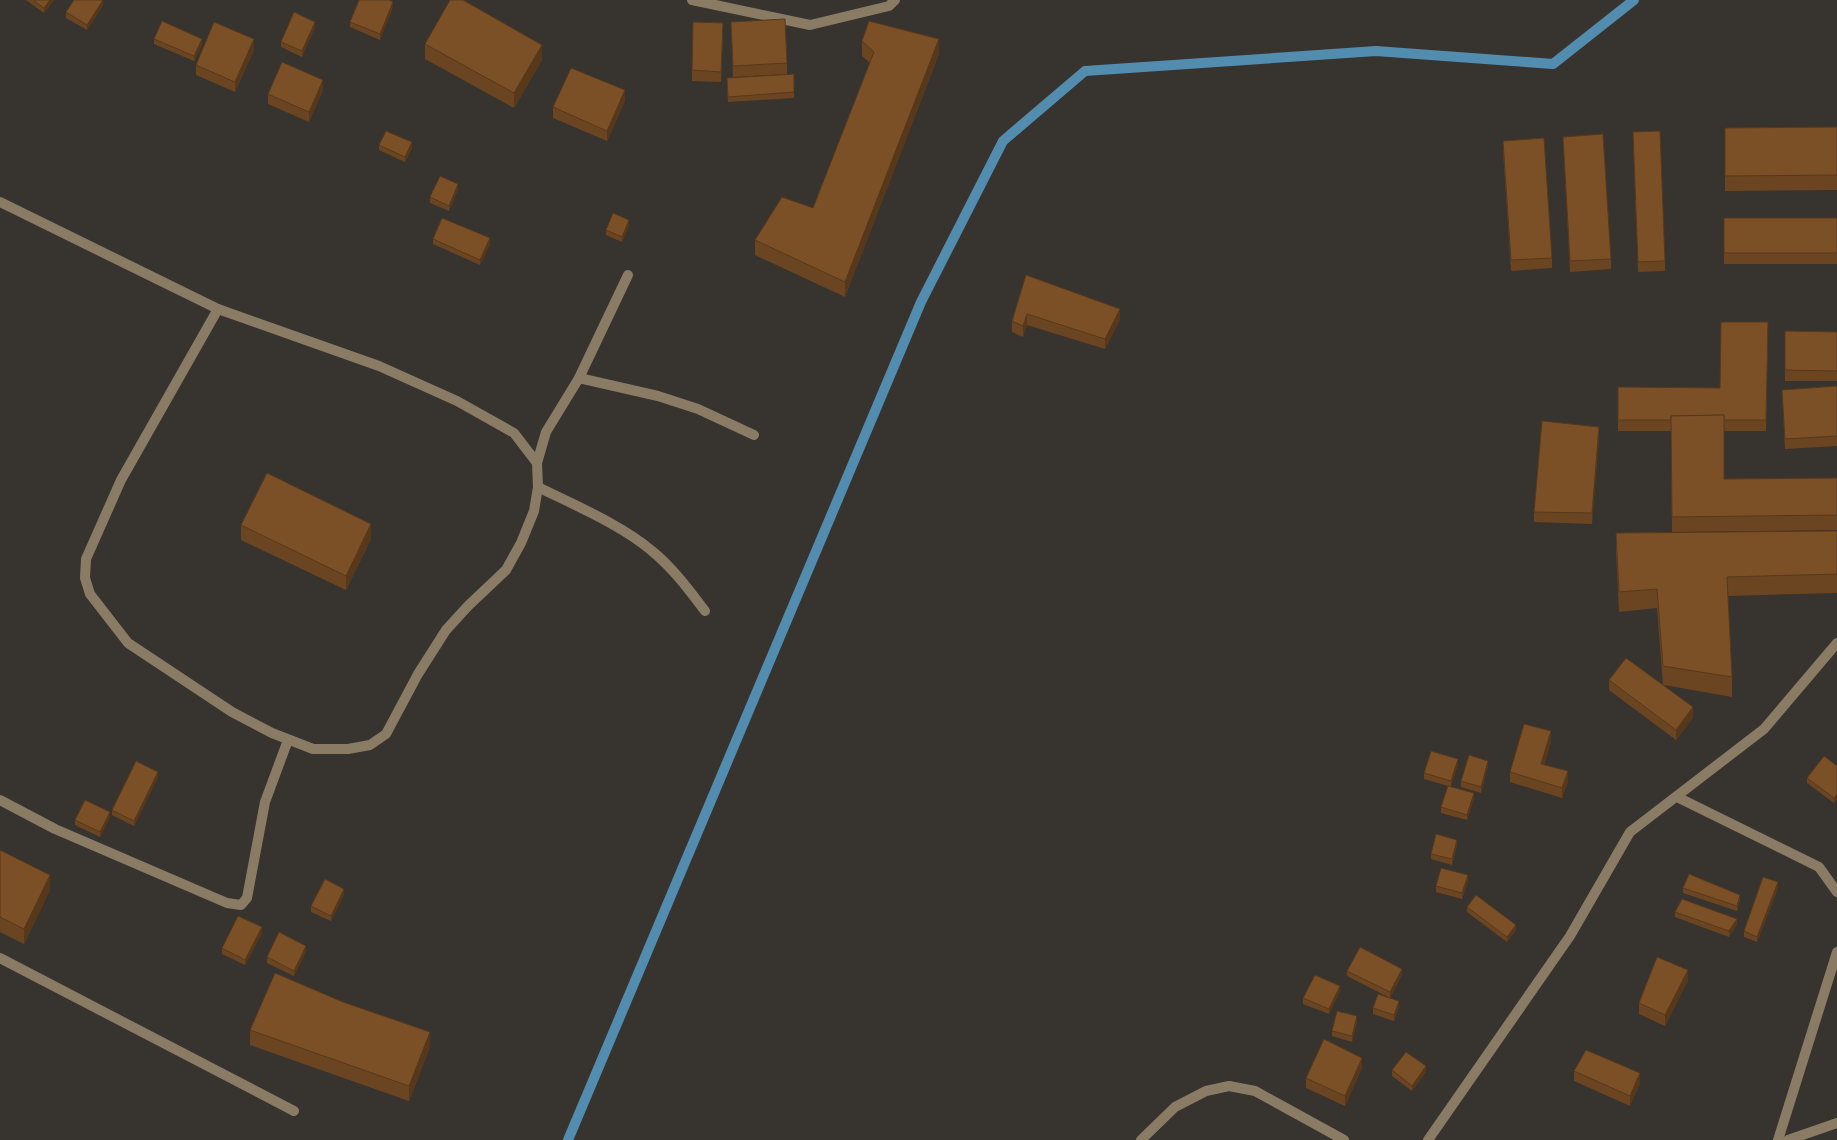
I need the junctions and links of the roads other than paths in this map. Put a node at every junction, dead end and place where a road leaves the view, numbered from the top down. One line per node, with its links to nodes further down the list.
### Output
1 (692, 0): 2 (street)
2 (895, 0)
3 (0, 202): 5 (street)
4 (628, 275): 6 (street)
5 (218, 309): 8 (street); 12 (street)
6 (579, 378): 7 (street); 8 (street)
7 (754, 435)
8 (537, 463): 9 (street)
9 (538, 487): 10 (street); 12 (street)
10 (705, 611)
11 (1837, 643): 13 (street)
12 (288, 740): 14 (street)
13 (1677, 797): 15 (street); 22 (street)
14 (0, 800)
15 (1837, 892)
16 (1837, 952): 23 (street)
17 (0, 958): 18 (street)
18 (294, 1111)
19 (1837, 1124): 24 (street)
20 (1141, 1140): 21 (street)
21 (1344, 1140)
22 (1428, 1140)
23 (1778, 1140)
24 (1788, 1140)

